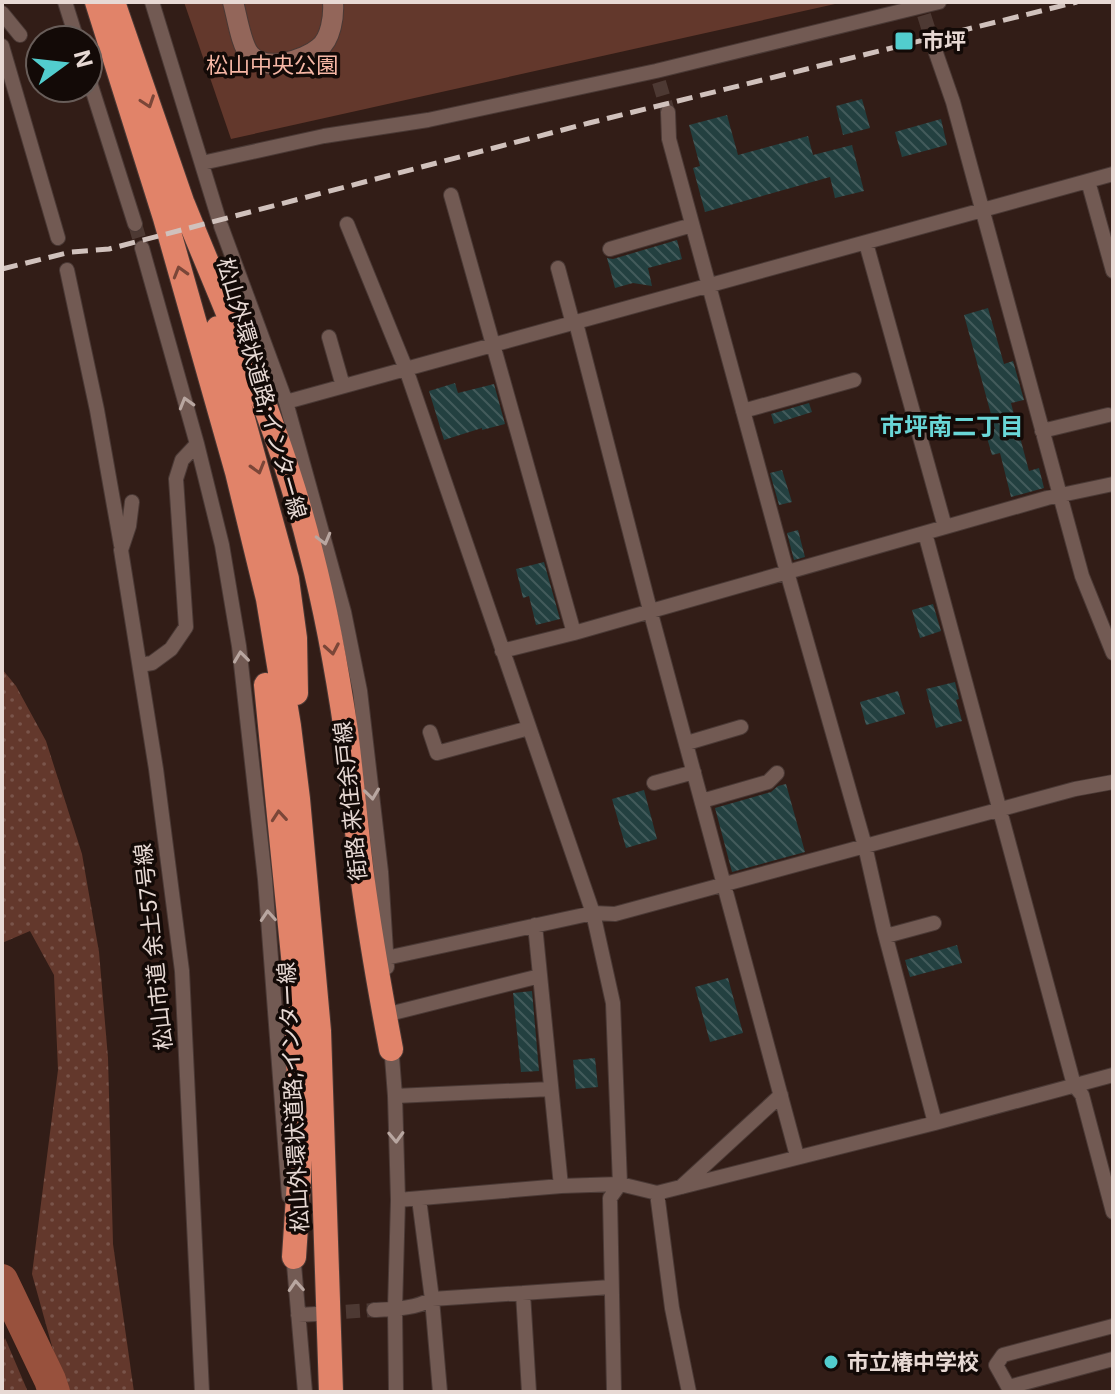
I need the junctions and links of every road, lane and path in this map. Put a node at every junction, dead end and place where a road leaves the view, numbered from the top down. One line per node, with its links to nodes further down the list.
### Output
1 (65, 2): 9 (street)
2 (97, 2): 35 (highway, 松山外環状道路;インター線, one-way to 2)
3 (113, 2): 19 (highway, 松山外環状道路;インター線, one-way to 19)
4 (152, 2): 15 (street, 街路 来住余戸線)
5 (233, 2): 6 (street)
6 (333, 2)
7 (939, 2): 15 (street)
8 (2, 13): 10 (street)
9 (72, 24)
10 (20, 35)
11 (2, 46): 24 (street)
12 (936, 53): 20 (street)
13 (97, 104): 21 (street)
14 (668, 112): 23 (street)
15 (202, 163): 39 (street, 街路 来住余戸線)
16 (1113, 174): 17 (street)
17 (1088, 181): 20 (street); 30 (street)
18 (451, 195): 34 (street)
19 (183, 204): 64 (highway, 松山外環状道路;インター線, one-way to 64); 76 (highway, one-way to 76)
20 (984, 210): 25 (street); 42 (street)
21 (135, 224)
22 (347, 224): 36 (street)
23 (692, 225): 27 (street); 31 (street)
24 (58, 238)
25 (866, 243): 31 (street); 47 (street)
26 (142, 248): 43 (street, one-way to 26)
27 (610, 249)
28 (558, 268): 32 (street)
29 (67, 270): 49 (street)
30 (1113, 271)
31 (709, 286): 32 (street); 40 (street)
32 (575, 324): 34 (street); 51 (street)
33 (329, 337): 38 (street)
34 (493, 345): 36 (street); 52 (street)
35 (202, 347): 64 (highway, 松山外環状道路;インター線); 91 (highway, one-way to 35)
36 (406, 369): 38 (street); 53 (street)
37 (854, 380): 40 (street)
38 (343, 386): 39 (street)
39 (286, 402): 73 (street, 街路 来住余戸線, one-way to 73)
40 (743, 411): 50 (street)
41 (1108, 415): 42 (street)
42 (1042, 431): 45 (street)
43 (197, 444): 55 (street); 91 (street, one-way to 43)
44 (1113, 484): 45 (street)
45 (1060, 497): 47 (street); 54 (street)
46 (132, 502): 49 (street, 松山市道 余土57号線)
47 (945, 527): 48 (street)
48 (925, 533): 50 (street); 66 (street)
49 (121, 550): 55 (street, 松山市道 余土57号線)
50 (787, 572): 51 (street); 67 (street)
51 (650, 610): 52 (street); 59 (street)
52 (574, 633): 53 (street)
53 (502, 651): 57 (street)
54 (1113, 653)
55 (140, 665): 102 (street, 松山市道 余土57号線)
56 (741, 727): 59 (street)
57 (529, 728): 58 (street); 69 (street)
58 (430, 732)
59 (687, 743): 60 (street)
60 (694, 772): 63 (street); 65 (street)
61 (777, 773): 65 (street)
62 (1113, 782): 66 (street)
63 (654, 783)
64 (298, 799): 104 (highway, 松山外環状道路;インター線)
65 (702, 801): 68 (street)
66 (1001, 809): 67 (street); 78 (street)
67 (865, 846): 68 (street); 72 (street)
68 (724, 885): 69 (street); 80 (street)
69 (593, 913): 71 (street); 84 (street)
70 (934, 923): 72 (street)
71 (535, 925): 73 (street); 74 (street)
72 (886, 936): 82 (street)
73 (386, 958): 75 (street, 街路 来住余戸線)
74 (540, 976): 75 (street); 79 (street)
75 (389, 1014): 76 (street, 街路 来住余戸線)
76 (391, 1049): 81 (street, 街路 来住余戸線)
77 (1113, 1075): 78 (street)
78 (1074, 1085): 82 (street); 90 (street)
79 (551, 1089): 81 (street); 85 (street)
80 (781, 1095): 83 (street); 86 (street)
81 (395, 1096): 89 (street, 街路 来住余戸線, one-way to 89)
82 (935, 1123): 83 (street)
83 (797, 1156): 86 (street)
84 (620, 1184): 85 (street); 87 (street); 92 (street)
85 (561, 1186): 88 (street)
86 (679, 1189): 87 (street)
87 (657, 1193): 109 (street)
88 (419, 1199): 89 (street); 94 (street)
89 (398, 1200): 95 (street, 街路 来住余戸線)
90 (1113, 1212)
91 (294, 1257): 98 (street, one-way to 91)
92 (611, 1287): 93 (street); 108 (street)
93 (523, 1293): 94 (street); 107 (street)
94 (432, 1299): 95 (street); 106 (street)
95 (395, 1309): 96 (street); 105 (street, 街路 来住余戸線)
96 (374, 1310)
97 (316, 1314): 98 (street)
98 (298, 1315): 103 (street)
99 (1113, 1326): 101 (street)
100 (1113, 1359): 101 (street)
101 (1010, 1390)
102 (202, 1392)
103 (305, 1392)
104 (331, 1392)
105 (396, 1392)
106 (440, 1392)
107 (529, 1392)
108 (614, 1392)
109 (689, 1392)

